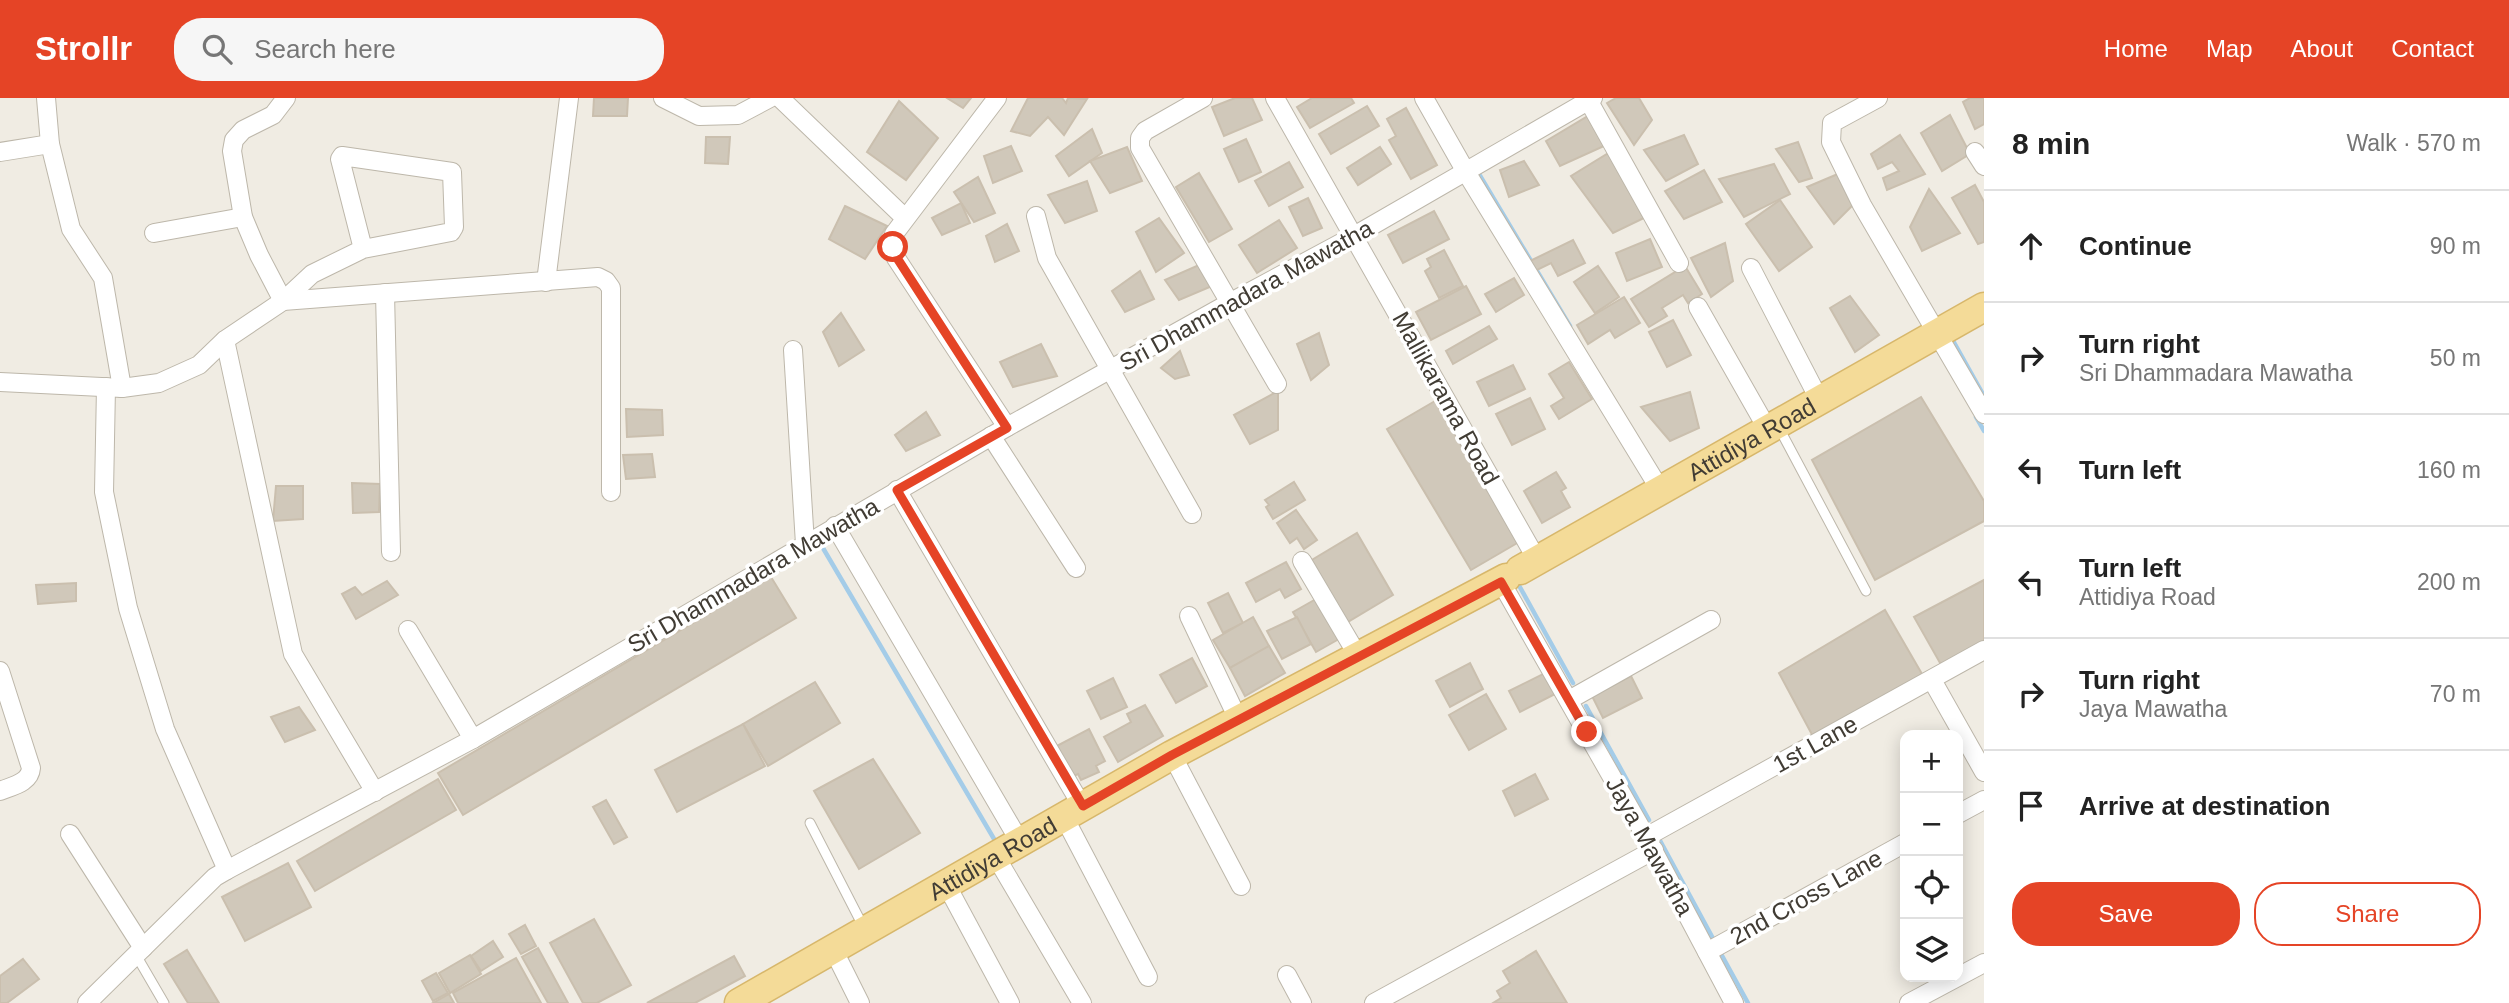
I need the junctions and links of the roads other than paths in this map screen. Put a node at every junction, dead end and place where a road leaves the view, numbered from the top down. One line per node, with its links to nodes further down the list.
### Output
1 (46, 98): 13 (street)
2 (286, 98): 17 (street)
3 (569, 98): 24 (street)
4 (663, 98): 5 (street)
5 (770, 98)
6 (780, 98): 18 (street)
7 (997, 98): 18 (street)
8 (1203, 98): 27 (street)
9 (1275, 98): 20 (street, Mallikarama Road)
10 (1424, 98): 15 (street)
11 (1878, 98): 30 (street)
12 (1589, 99): 15 (street, Sri Dhammadara Mawatha); 22 (street)
13 (50, 144): 14 (street); 36 (street)
14 (0, 152)
15 (1466, 172): 20 (street, Sri Dhammadara Mawatha); 42 (street)
16 (1037, 216): 33 (street)
17 (243, 217): 19 (street); 26 (street)
18 (905, 218): 40 (street)
19 (154, 233)
20 (1354, 236): 27 (street, Sri Dhammadara Mawatha); 50 (street, Mallikarama Road)
21 (363, 248): 21 (street); 26 (street)
22 (1679, 262)
23 (1751, 268): 37 (street)
24 (546, 282): 25 (street); 43 (street)
25 (385, 293): 26 (street); 47 (street)
26 (283, 300): 31 (street)
27 (1231, 302): 33 (street, Sri Dhammadara Mawatha); 35 (street)
28 (1698, 307): 39 (street)
29 (1984, 307): 30 (main road, Attidiya Road)
30 (1938, 333): 37 (main road, Attidiya Road); 38 (street)
31 (225, 340): 36 (street); 65 (street)
32 (793, 350): 46 (street)
33 (1109, 370): 40 (street, Sri Dhammadara Mawatha); 44 (street)
34 (0, 382): 36 (street)
35 (1277, 384)
36 (114, 388): 75 (street)
37 (1820, 401): 39 (main road, Attidiya Road)
38 (1984, 414)
39 (1773, 427): 42 (main road, Attidiya Road); 51 (lane)
40 (999, 432): 41 (street, Sri Dhammadara Mawatha); 49 (street)
41 (897, 490): 45 (street, Sri Dhammadara Mawatha); 68 (street)
42 (1661, 491): 50 (main road, Attidiya Road)
43 (611, 492)
44 (1192, 514)
45 (835, 526): 46 (street, Sri Dhammadara Mawatha); 71 (street)
46 (806, 544): 61 (street, Sri Dhammadara Mawatha)
47 (391, 552)
48 (1302, 561): 56 (street)
49 (1076, 568)
50 (1516, 573): 56 (main road, Attidiya Road); 59 (street, Jaya Mawatha)
51 (1866, 591)
52 (1189, 616): 60 (street)
53 (1711, 620): 59 (street)
54 (408, 630): 61 (street)
55 (1984, 650): 58 (street, 1st Lane)
56 (1358, 656): 60 (main road, Attidiya Road)
57 (0, 671): 64 (street)
58 (1931, 680): 63 (street); 72 (street, 1st Lane)
59 (1569, 701): 72 (street, Jaya Mawatha)
60 (1239, 721): 62 (main road, Attidiya Road)
61 (473, 739): 65 (street, Sri Dhammadara Mawatha)
62 (1172, 755): 68 (main road, Attidiya Road); 77 (street)
63 (1984, 772)
64 (0, 791)
65 (374, 792): 75 (street, Sri Dhammadara Mawatha)
66 (1984, 800): 67 (street)
67 (1963, 811)
68 (1073, 812): 71 (main road, Attidiya Road); 84 (street)
69 (810, 823): 78 (lane)
70 (70, 834): 80 (street)
71 (1020, 842): 74 (main road, Attidiya Road)
72 (1650, 844): 81 (street, Jaya Mawatha); 92 (street, 1st Lane)
73 (1900, 846): 81 (street, 2nd Cross Lane)
74 (996, 857): 76 (main road, Attidiya Road); 90 (street)
75 (227, 870): 80 (street, Sri Dhammadara Mawatha)
76 (947, 886): 78 (main road, Attidiya Road); 89 (street)
77 (1241, 886)
78 (865, 931): 79 (main road, Attidiya Road)
79 (833, 949): 87 (main road, Attidiya Road); 88 (street)
80 (140, 952): 85 (street, Sri Dhammadara Mawatha); 86 (lane)
81 (1707, 952): 93 (street, Jaya Mawatha)
82 (1984, 962): 94 (street)
83 (1287, 975): 91 (street)
84 (1148, 976)
85 (86, 1003)
86 (164, 1003)
87 (739, 1003)
88 (860, 1003)
89 (1010, 1003)
90 (1082, 1003)
91 (1301, 1003)
92 (1374, 1003)
93 (1734, 1003)
94 (1909, 1003)

